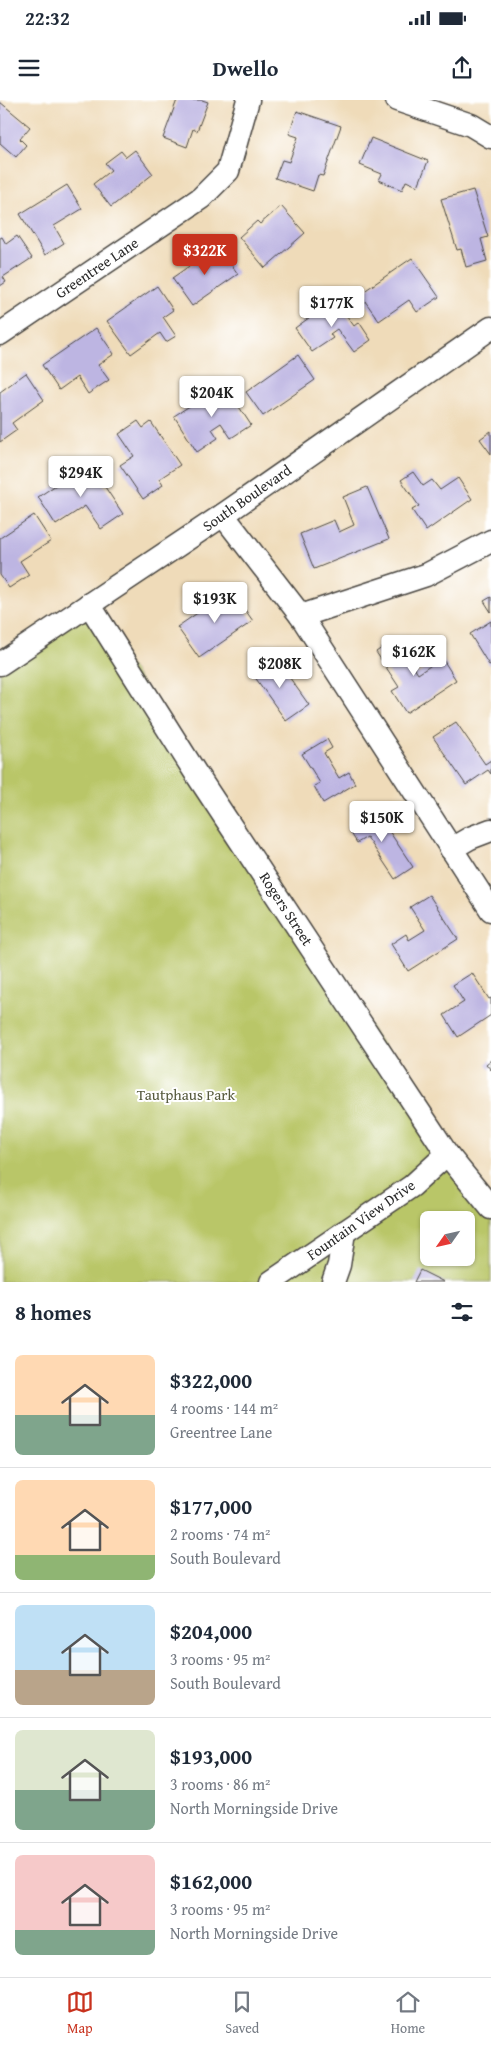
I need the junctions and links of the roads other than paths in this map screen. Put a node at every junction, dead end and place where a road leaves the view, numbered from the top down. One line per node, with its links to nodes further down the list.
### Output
1 (248, 100): 5 (street, Greentree Lane)
2 (397, 100): 3 (street)
3 (491, 137)
4 (491, 328): 6 (street, South Boulevard)
5 (0, 334)
6 (223, 515): 8 (street, South Boulevard); 9 (street)
7 (491, 540): 9 (street)
8 (89, 604): 10 (street, South Boulevard); 14 (street, Rogers Street)
9 (301, 616): 12 (street)
10 (0, 664)
11 (491, 830): 12 (street)
12 (451, 850): 13 (street)
13 (491, 910)
14 (447, 1154): 15 (street, Rogers Street); 16 (street, Fountain View Drive)
15 (491, 1208)
16 (344, 1232): 17 (street, Fountain View Drive); 18 (street)
17 (271, 1282)
18 (333, 1282)

